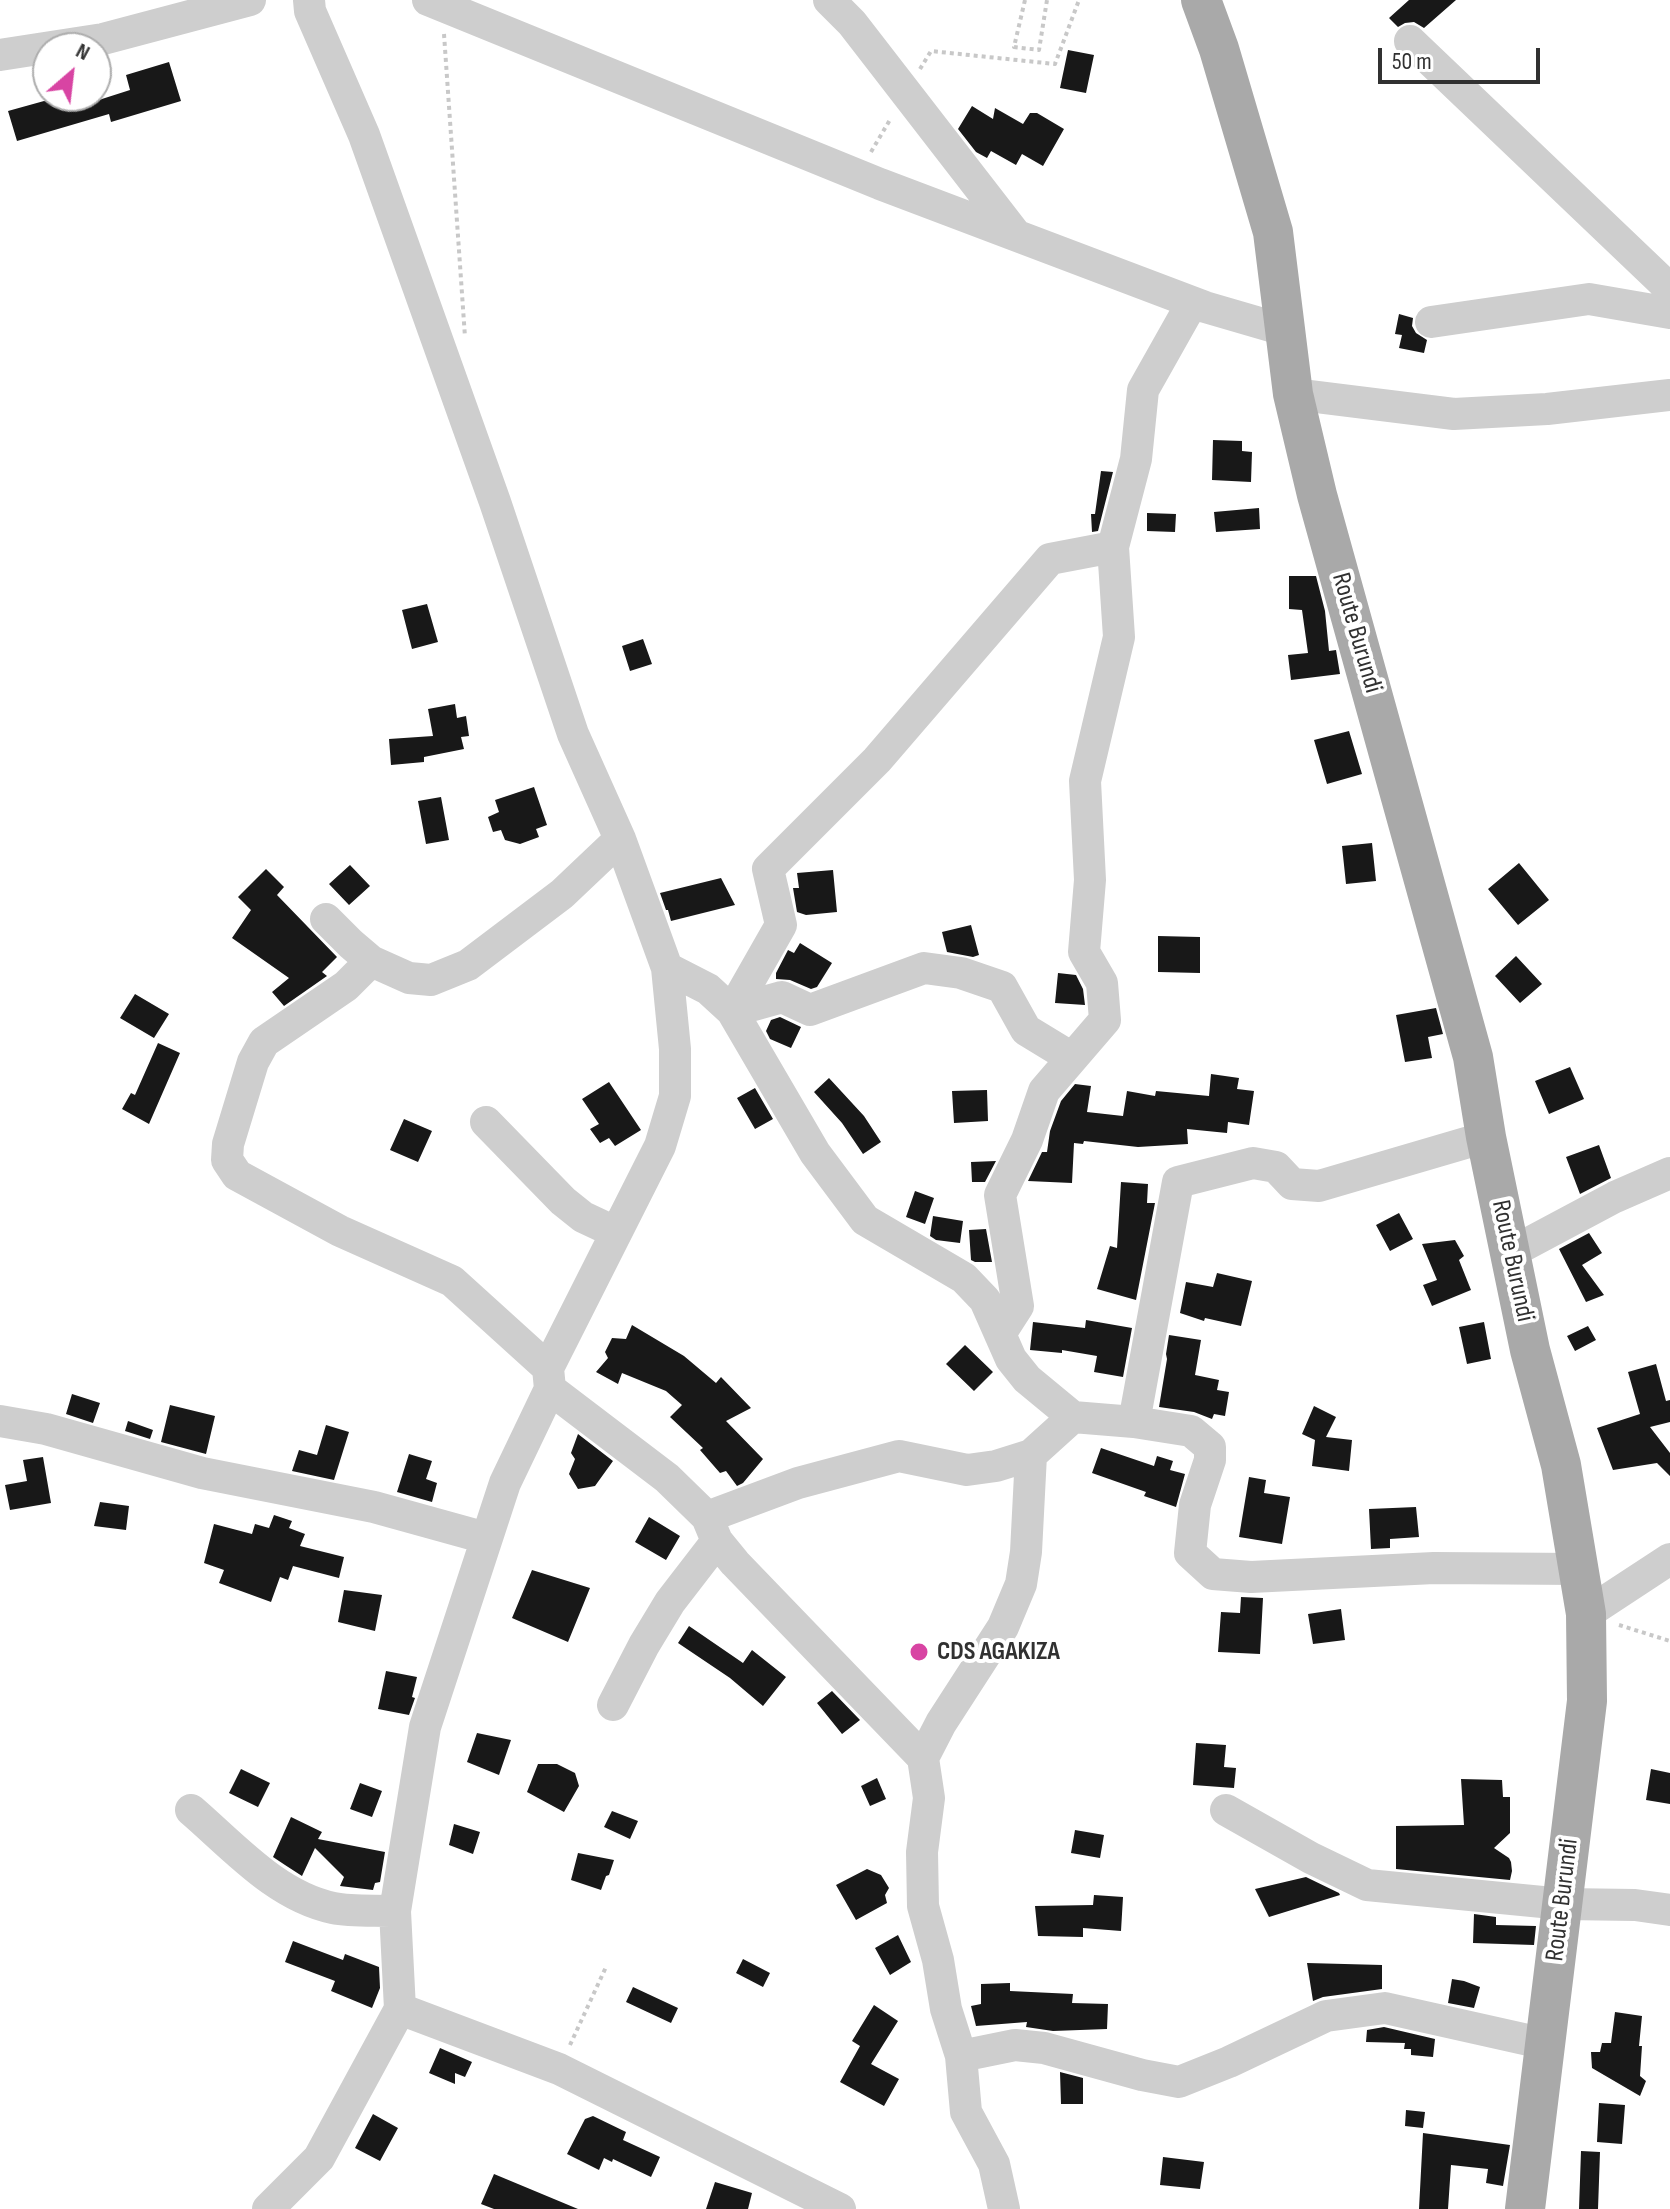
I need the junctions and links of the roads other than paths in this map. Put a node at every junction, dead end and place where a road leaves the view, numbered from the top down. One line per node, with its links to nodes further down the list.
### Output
1 (250, 0): 7 (street)
2 (309, 0): 17 (street)
3 (829, 0): 8 (street)
4 (1201, 0): 13 (main road, Route Burundi)
5 (435, 3): 8 (street)
6 (1410, 41): 9 (street)
7 (0, 55)
8 (1017, 236): 10 (street)
9 (1670, 289)
10 (1192, 303): 13 (street); 16 (street)
11 (1670, 313): 12 (street)
12 (1431, 322)
13 (1284, 330): 14 (main road, Route Burundi)
14 (1293, 394): 15 (street); 24 (main road, Route Burundi)
15 (1670, 395)
16 (1113, 547): 21 (street); 22 (street)
17 (620, 839): 19 (street); 20 (street)
18 (326, 919): 19 (street)
19 (371, 961): 29 (street)
20 (667, 968): 21 (street); 26 (street)
21 (732, 1011): 22 (street); 28 (street)
22 (1072, 1058): 28 (street)
23 (486, 1122): 26 (street)
24 (1486, 1137): 27 (main road, Route Burundi); 32 (street)
25 (1670, 1173): 27 (street)
26 (615, 1232): 29 (street)
27 (1510, 1253): 37 (main road, Route Burundi)
28 (1000, 1334): 30 (street)
29 (549, 1378): 34 (street); 35 (street)
30 (1073, 1417): 32 (street); 33 (street)
31 (0, 1421): 35 (street)
32 (1134, 1422): 37 (street)
33 (1031, 1455): 34 (street); 40 (street)
34 (712, 1529): 39 (street); 40 (street)
35 (486, 1538): 45 (street)
36 (1670, 1559): 38 (street)
37 (1579, 1569): 38 (main road, Route Burundi)
38 (1586, 1614): 43 (main road, Route Burundi)
39 (613, 1705)
40 (923, 1758): 48 (street)
41 (191, 1810): 45 (street)
42 (1226, 1810): 43 (street)
43 (1563, 1904): 44 (street); 47 (main road, Route Burundi)
44 (1670, 1910)
45 (395, 1911): 46 (street)
46 (400, 2009): 49 (street); 50 (street)
47 (1546, 2044): 48 (street); 52 (main road, Route Burundi)
48 (961, 2056): 51 (street)
49 (268, 2209)
50 (840, 2209)
51 (1004, 2209)
52 (1525, 2209)

